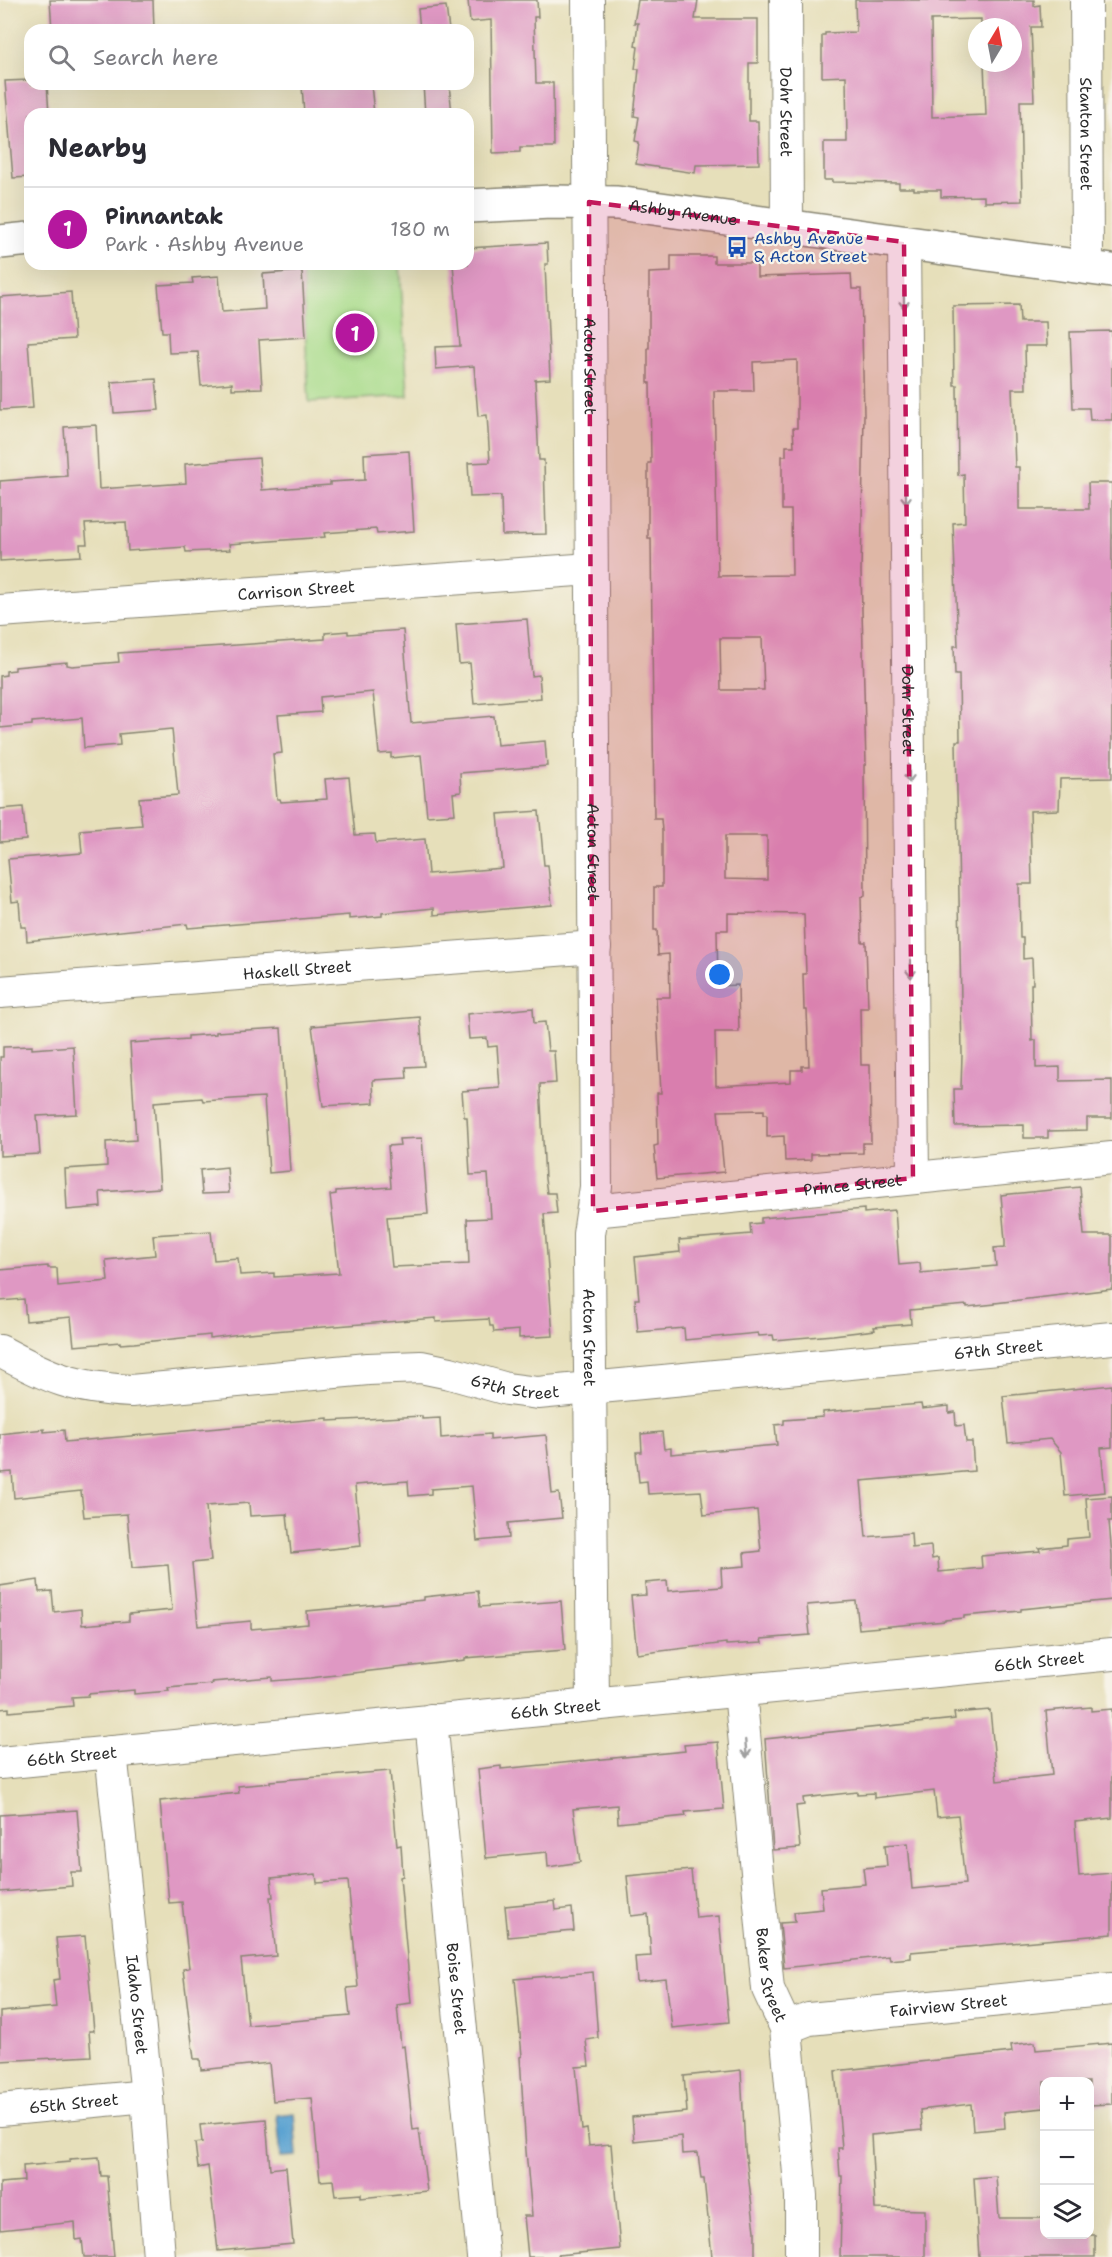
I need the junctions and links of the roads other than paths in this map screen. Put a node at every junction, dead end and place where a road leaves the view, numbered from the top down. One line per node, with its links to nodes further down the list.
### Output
1 (588, 0): 4 (street, Acton Street)
2 (786, 0): 6 (street, Dohr Street)
3 (1086, 0): 10 (street, Stanton Street)
4 (589, 202): 5 (main road, Ashby Avenue); 6 (main road, Ashby Avenue); 11 (street, Acton Street)
5 (474, 206)
6 (787, 226): 9 (main road, Ashby Avenue)
7 (24, 240): 8 (main road)
8 (0, 242)
9 (904, 242): 10 (main road, Ashby Avenue); 16 (street, Dohr Street, one-way to 16)
10 (1100, 269)
11 (591, 568): 12 (street, Carrison Street); 13 (street, Acton Street)
12 (0, 611)
13 (595, 947): 14 (street, Haskell Street); 17 (street, Acton Street)
14 (0, 992)
15 (1112, 1158): 16 (street, Prince Street)
16 (913, 1178): 17 (street, Prince Street)
17 (593, 1211): 20 (street, Acton Street)
18 (1112, 1338): 20 (street, 67th Street)
19 (0, 1351): 20 (street, 67th Street)
20 (591, 1390): 23 (street, Acton Street)
21 (1112, 1654): 22 (street, 66th Street)
22 (740, 1691): 23 (street, 66th Street); 28 (street, Baker Street, one-way to 28)
23 (593, 1704): 24 (street, 66th Street)
24 (431, 1720): 25 (street, 66th Street); 32 (street, Boise Street)
25 (111, 1752): 26 (street, 66th Street); 29 (street, Idaho Street)
26 (0, 1763)
27 (1112, 1989): 28 (street, Fairview Street)
28 (786, 2028): 33 (street, Baker Street)
29 (147, 2096): 30 (street, 65th Street); 31 (street, Idaho Street)
30 (0, 2110)
31 (159, 2257)
32 (483, 2257)
33 (801, 2257)

